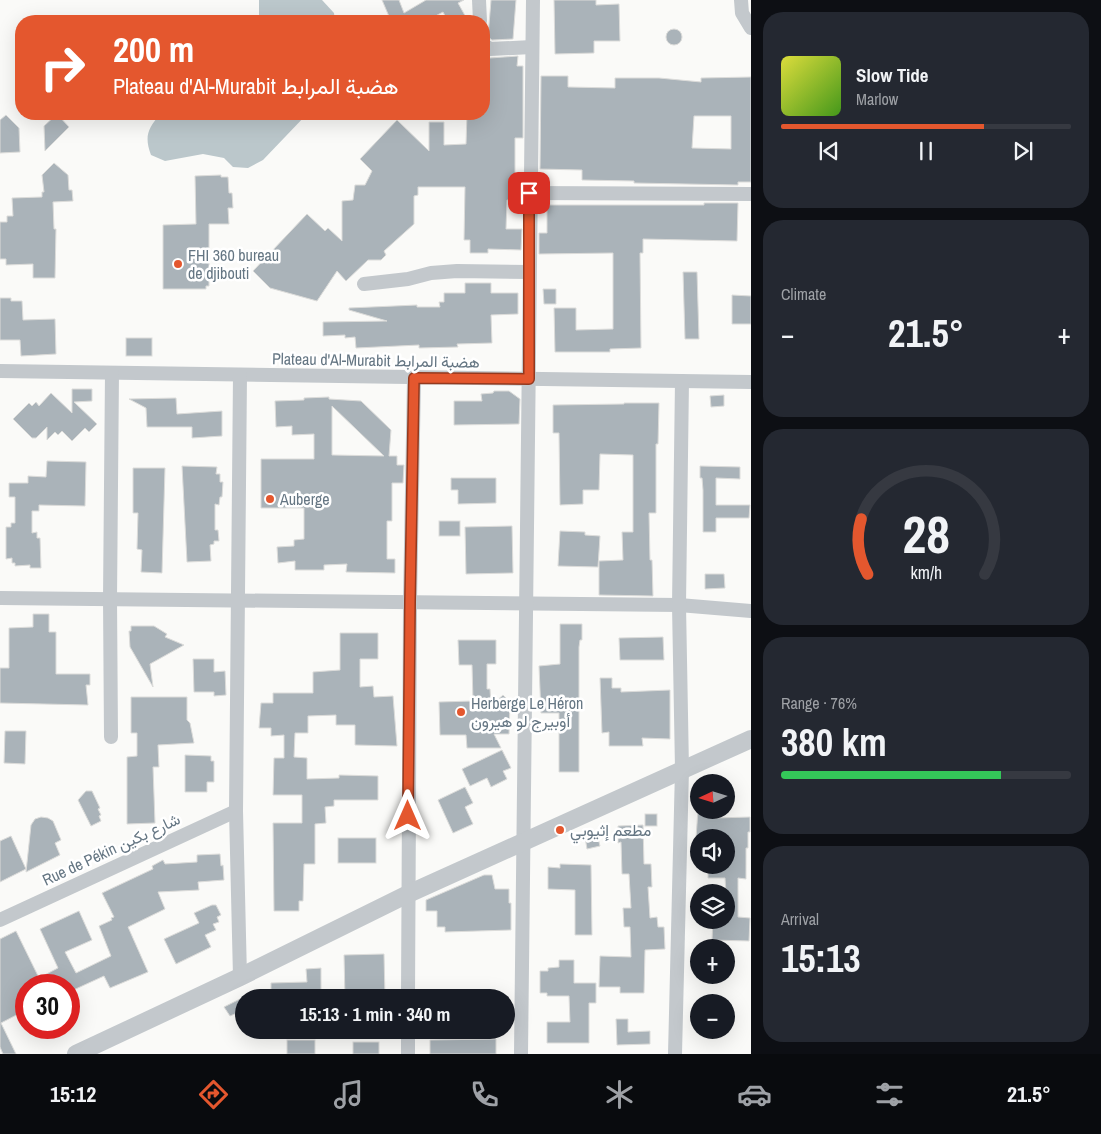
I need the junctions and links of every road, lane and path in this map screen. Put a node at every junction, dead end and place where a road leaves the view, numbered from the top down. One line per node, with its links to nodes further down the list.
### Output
1 (480, 0): 4 (street)
2 (533, 0): 6 (street)
3 (740, 0): 5 (street)
4 (480, 15)
5 (751, 28)
6 (532, 46): 7 (street); 8 (street)
7 (490, 49)
8 (529, 193): 9 (street); 10 (street)
9 (751, 194)
10 (528, 272): 11 (street); 16 (street)
11 (364, 284)
12 (0, 372): 13 (street, Plateau d'Al-Murabit هضبة المرابط)
13 (112, 373): 14 (street, Plateau d'Al-Murabit هضبة المرابط); 20 (street)
14 (240, 375): 15 (street, Plateau d'Al-Murabit هضبة المرابط); 21 (street)
15 (414, 378): 16 (street, Plateau d'Al-Murabit هضبة المرابط); 22 (street)
16 (529, 379): 17 (street, Plateau d'Al-Murabit هضبة المرابط); 23 (street)
17 (682, 381): 18 (street, Plateau d'Al-Murabit هضبة المرابط); 24 (street)
18 (751, 382)
19 (0, 598): 20 (street)
20 (110, 600): 21 (street); 26 (street)
21 (239, 601): 22 (street); 29 (street)
22 (410, 602): 23 (street); 31 (street)
23 (526, 604): 24 (street); 30 (street)
24 (679, 605): 25 (street); 28 (street)
25 (751, 611)
26 (111, 737)
27 (751, 739): 28 (street)
28 (682, 769): 30 (street); 39 (street)
29 (236, 811): 32 (street, Rue de Pékin شارع بكين); 33 (street)
30 (524, 841): 31 (street); 38 (street)
31 (408, 894): 33 (street); 34 (street)
32 (0, 920)
33 (240, 977): 36 (street)
34 (408, 989)
35 (408, 1039): 37 (street)
36 (76, 1054)
37 (408, 1054)
38 (521, 1054)
39 (675, 1054)

